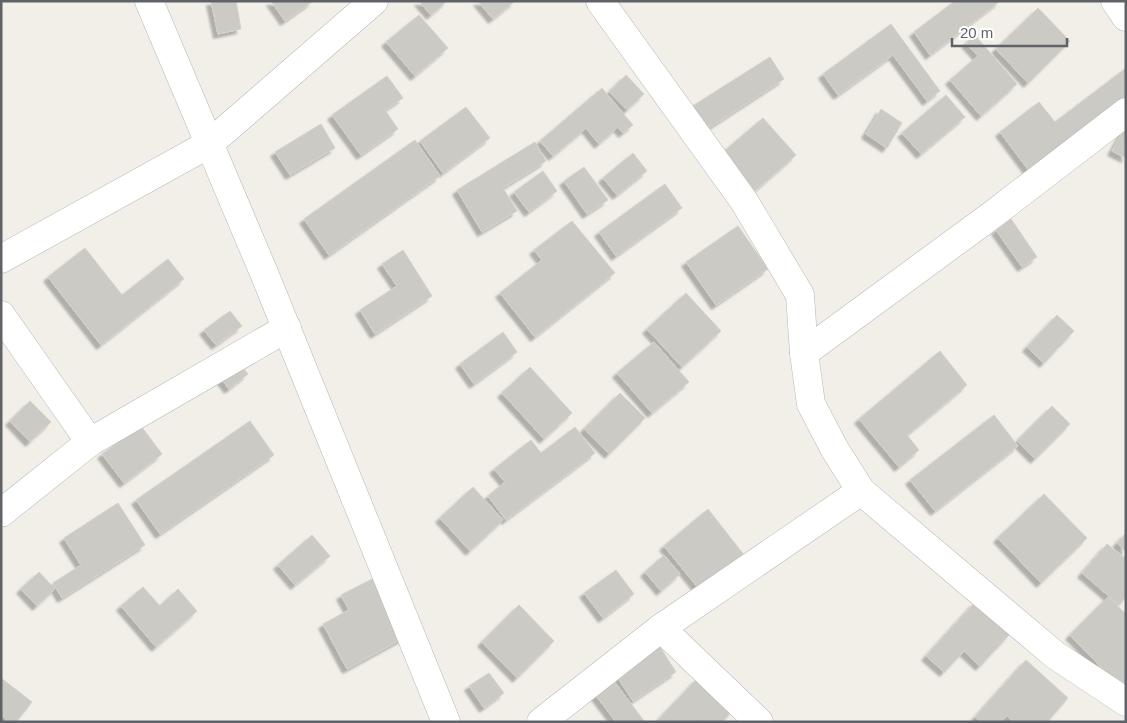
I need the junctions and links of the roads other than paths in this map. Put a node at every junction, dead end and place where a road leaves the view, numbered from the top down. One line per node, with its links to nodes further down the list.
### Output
1 (149, 1): 5 (street)
2 (374, 1): 5 (street)
3 (600, 1): 9 (street)
4 (1126, 112): 9 (street)
5 (209, 144): 6 (street); 8 (street)
6 (1, 259)
7 (1, 315): 10 (street)
8 (287, 328): 10 (street); 15 (street)
9 (804, 353): 11 (street)
10 (90, 442): 12 (street)
11 (860, 491): 13 (street); 14 (street)
12 (1, 512)
13 (661, 628): 16 (street); 17 (street)
14 (1126, 702)
15 (446, 722)
16 (541, 722)
17 (759, 722)

